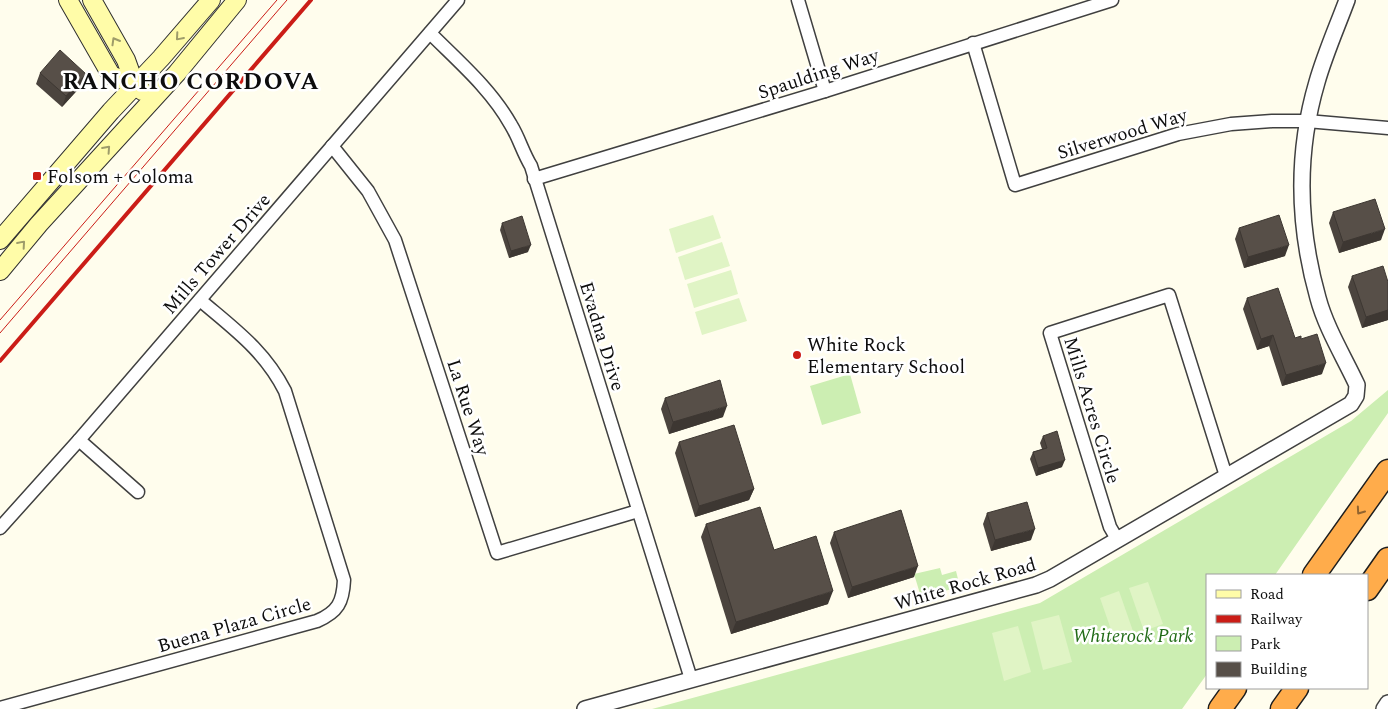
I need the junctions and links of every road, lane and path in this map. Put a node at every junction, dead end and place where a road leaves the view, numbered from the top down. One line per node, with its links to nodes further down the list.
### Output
1 (68, 0): 11 (main road)
2 (92, 0): 11 (main road, one-way to 2)
3 (211, 0): 11 (main road, one-way to 11)
4 (237, 0): 13 (main road)
5 (458, 0): 9 (street, Mills Tower Drive)
6 (798, 0): 12 (street)
7 (1112, 0): 10 (street, Spaulding Way)
8 (1347, 0): 14 (street)
9 (430, 33): 16 (street, Mills Tower Drive); 17 (street, Evadna Drive)
10 (972, 43): 12 (street, Spaulding Way); 14 (street, Silverwood Way)
11 (135, 85): 13 (main road); 18 (main road)
12 (825, 91): 17 (street, Spaulding Way)
13 (152, 100): 19 (main road, one-way to 13)
14 (1307, 122): 15 (street, Silverwood Way); 23 (street, White Rock Road)
15 (1388, 128)
16 (332, 146): 20 (street, Mills Tower Drive); 25 (street, La Rue Way)
17 (534, 180): 25 (street, Evadna Drive)
18 (0, 240)
19 (0, 271)
20 (200, 300): 21 (street, Mills Tower Drive); 35 (street, Buena Plaza Circle)
21 (80, 440): 24 (street); 26 (street, Mills Tower Drive)
22 (1388, 471): 29 (highway, one-way to 29)
23 (1226, 476): 27 (street, White Rock Road); 27 (street, Mills Acres Circle)
24 (138, 492)
25 (638, 510): 31 (street, Evadna Drive)
26 (0, 528)
27 (1117, 540): 31 (street, White Rock Road)
28 (1388, 559): 30 (highway)
29 (1315, 574)
30 (1368, 588)
31 (691, 679): 36 (street, White Rock Road)
32 (1234, 689): 37 (highway)
33 (1296, 689): 38 (highway)
34 (1388, 703): 39 (street)
35 (0, 708)
36 (585, 709)
37 (1220, 709)
38 (1282, 709)
39 (1384, 709)

